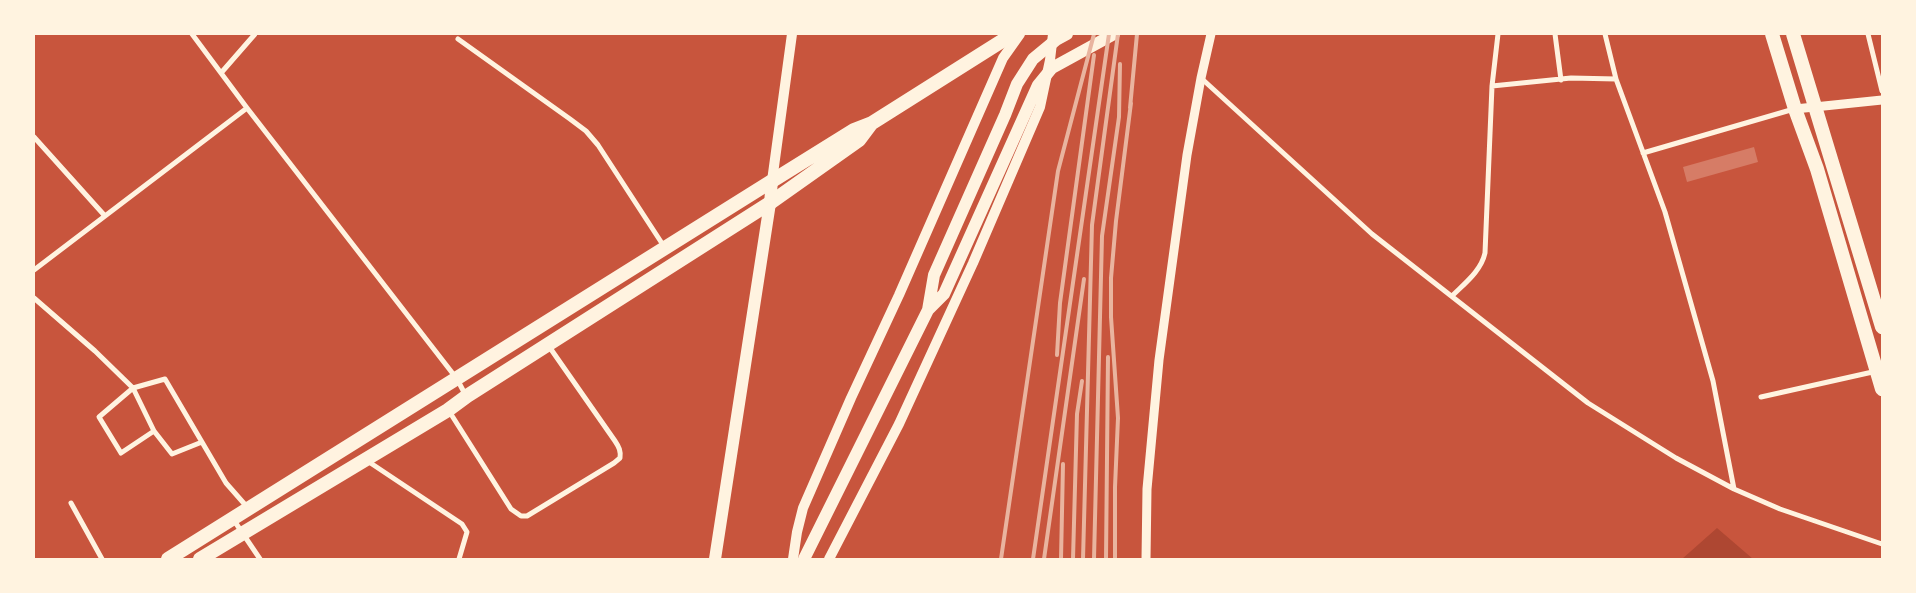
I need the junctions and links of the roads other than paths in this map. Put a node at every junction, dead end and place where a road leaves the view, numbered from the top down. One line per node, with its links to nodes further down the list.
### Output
1 (192, 34): 17 (street)
2 (255, 34): 17 (street)
3 (792, 34): 30 (main road)
4 (1013, 34): 27 (highway)
5 (1020, 34): 62 (main road)
6 (1053, 34): 64 (main road)
7 (1067, 34): 37 (main road)
8 (1114, 34): 37 (main road)
9 (1212, 34): 18 (street)
10 (1498, 34): 21 (street)
11 (1555, 34): 20 (street)
12 (1605, 34): 19 (street)
13 (1772, 34): 26 (highway)
14 (1793, 34): 24 (highway)
15 (1868, 34): 22 (street)
16 (458, 40): 33 (street)
17 (221, 73): 25 (street)
18 (1201, 78): 35 (street); 65 (street)
19 (1616, 79): 20 (street); 29 (street)
20 (1561, 80): 21 (street)
21 (1492, 86): 35 (street)
22 (1882, 91)
23 (1882, 100): 24 (street)
24 (1815, 106): 26 (street); 38 (highway)
25 (247, 108): 32 (street); 41 (street)
26 (1795, 109): 29 (street); 40 (highway)
27 (872, 123): 30 (highway); 31 (highway)
28 (34, 137): 32 (street)
29 (1644, 154): 50 (street)
30 (772, 181): 31 (main road); 33 (highway)
31 (770, 203): 39 (highway); 61 (main road)
32 (105, 216): 34 (street)
33 (665, 248): 41 (highway)
34 (34, 270)
35 (1452, 296): 50 (street)
36 (34, 298): 42 (street)
37 (928, 310): 63 (main road)
38 (1882, 327)
39 (548, 344): 44 (highway); 46 (street)
40 (1877, 371): 43 (highway); 45 (street)
41 (457, 380): 44 (street); 52 (highway)
42 (133, 388): 47 (street); 47 (street); 48 (street)
43 (1882, 389)
44 (467, 396): 46 (highway)
45 (1761, 397)
46 (448, 410): 49 (highway)
47 (154, 431): 48 (street)
48 (202, 442): 52 (street)
49 (365, 460): 54 (highway); 60 (street)
50 (1734, 489): 55 (street)
51 (71, 503): 56 (street)
52 (248, 508): 53 (highway)
53 (233, 519): 54 (street); 57 (highway)
54 (242, 535): 58 (highway); 59 (street)
55 (1882, 544)
56 (102, 559)
57 (168, 559)
58 (200, 559)
59 (260, 559)
60 (458, 559)
61 (715, 559)
62 (793, 559)
63 (804, 559)
64 (829, 559)
65 (1146, 559)

